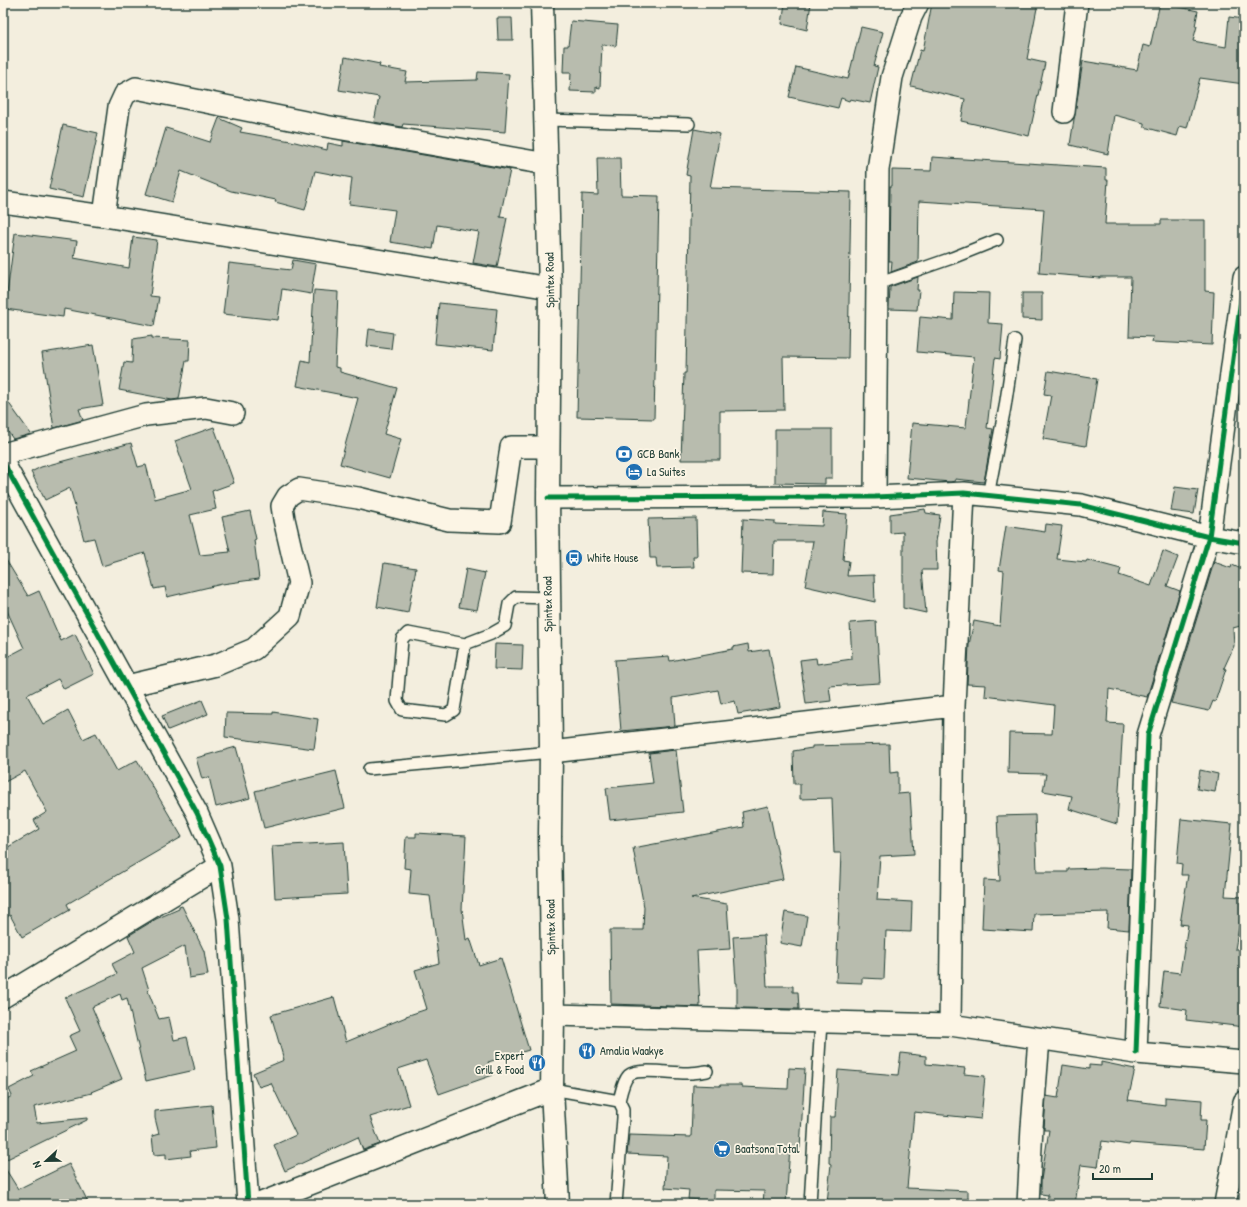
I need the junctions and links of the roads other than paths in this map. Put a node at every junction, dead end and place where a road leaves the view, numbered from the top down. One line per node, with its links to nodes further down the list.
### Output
1 (542, 3): 5 (main road, Spintex Road)
2 (918, 3): 12 (street)
3 (1077, 3): 4 (street)
4 (1064, 112)
5 (546, 120): 6 (lane); 7 (main road, Spintex Road)
6 (689, 124)
7 (547, 164): 9 (street); 13 (main road, Spintex Road)
8 (3, 202): 9 (street)
9 (104, 216): 13 (street)
10 (997, 240): 12 (lane)
11 (1244, 277): 23 (street)
12 (877, 284): 21 (street)
13 (550, 288): 16 (main road, Spintex Road)
14 (1015, 340): 20 (lane)
15 (233, 413): 17 (street)
16 (548, 447): 22 (main road, Spintex Road); 27 (street)
17 (3, 454)
18 (3, 462): 27 (street)
19 (964, 493): 20 (street); 21 (street); 28 (street)
20 (988, 496): 23 (street)
21 (875, 497): 22 (street)
22 (548, 498): 25 (main road, Spintex Road)
23 (1209, 537): 24 (street); 37 (street)
24 (1244, 543)
25 (548, 598): 26 (lane); 29 (main road, Spintex Road)
26 (465, 644): 26 (lane)
27 (127, 686): 31 (street)
28 (954, 706): 29 (street); 35 (street)
29 (551, 752): 30 (lane); 33 (main road, Spintex Road)
30 (369, 769)
31 (220, 866): 32 (street); 43 (street)
32 (3, 997)
33 (553, 1015): 34 (street); 40 (main road, Spintex Road)
34 (820, 1022): 35 (street); 47 (lane)
35 (950, 1025): 36 (street)
36 (1039, 1039): 37 (street); 48 (street)
37 (1136, 1053): 38 (street)
38 (1244, 1062)
39 (707, 1071): 41 (lane)
40 (552, 1089): 41 (lane); 44 (street); 45 (main road, Spintex Road)
41 (619, 1101): 46 (lane)
42 (1244, 1102): 49 (street)
43 (248, 1204)
44 (259, 1204)
45 (558, 1204)
46 (616, 1204)
47 (810, 1204)
48 (1028, 1204)
49 (1225, 1204)

